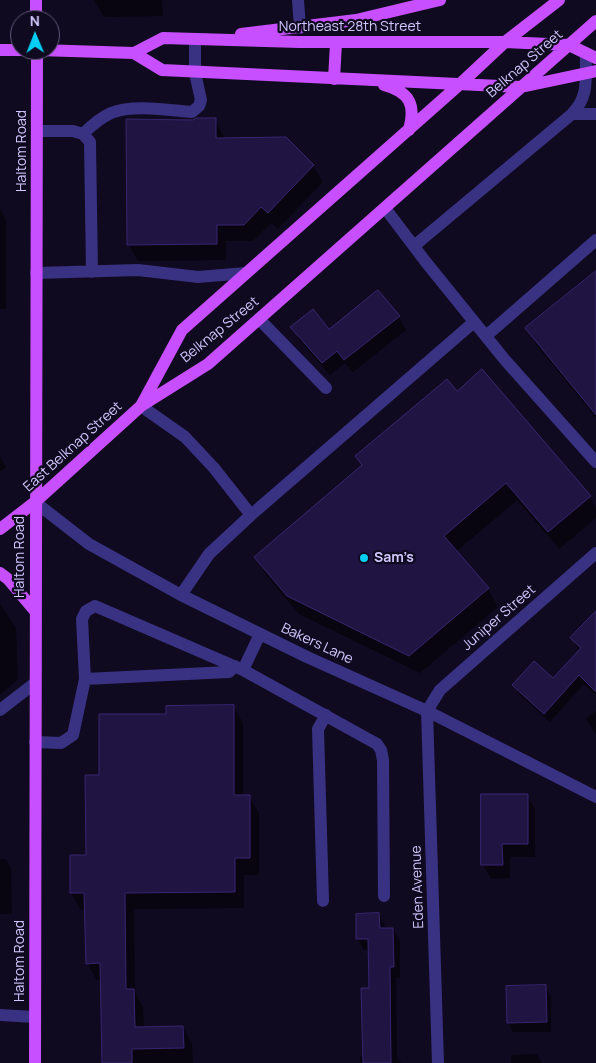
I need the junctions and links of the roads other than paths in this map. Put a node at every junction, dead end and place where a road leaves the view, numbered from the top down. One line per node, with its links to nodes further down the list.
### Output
1 (298, 0): 6 (street)
2 (440, 0): 4 (main road)
3 (559, 0): 8 (main road, Belknap Street)
4 (417, 3): 6 (main road)
5 (596, 21): 10 (main road, Belknap Street)
6 (300, 28): 7 (main road)
7 (195, 39): 9 (main road, Northeast 28th Street); 12 (main road, Northeast 28th Street); 16 (street)
8 (505, 42): 9 (main road, Northeast 28th Street); 10 (main road, Northeast 28th Street); 19 (main road, Belknap Street)
9 (336, 43): 17 (main road)
10 (569, 44): 13 (main road); 20 (main road, Belknap Street)
11 (60, 51): 12 (main road, Northeast 28th Street)
12 (134, 53): 16 (main road, Northeast 28th Street)
13 (591, 56): 15 (street)
14 (38, 60): 24 (main road, Haltom Road)
15 (591, 72): 20 (main road, Northeast 28th Street); 21 (street)
16 (195, 73): 17 (main road, Northeast 28th Street); 25 (street)
17 (334, 79): 18 (main road, Northeast 28th Street)
18 (367, 81): 19 (main road, Northeast 28th Street); 23 (main road)
19 (459, 85): 20 (main road, Northeast 28th Street); 23 (main road, Belknap Street)
20 (521, 87): 26 (main road, Belknap Street)
21 (572, 114): 22 (street); 28 (street)
22 (596, 114)
23 (409, 130): 31 (main road, Belknap Street)
24 (37, 131): 25 (street); 30 (main road, Haltom Road)
25 (83, 134): 29 (street)
26 (385, 208): 28 (street); 32 (main road, Belknap Street)
27 (596, 240): 34 (street)
28 (414, 246): 33 (street)
29 (92, 272): 30 (street); 31 (street)
30 (36, 273): 38 (main road, Haltom Road)
31 (246, 273): 36 (main road, Belknap Street)
32 (258, 319): 35 (street); 36 (main road, Belknap Street)
33 (474, 322): 34 (street); 39 (street)
34 (486, 336): 37 (street)
35 (326, 388)
36 (142, 406): 38 (main road, East Belknap Street); 39 (street)
37 (596, 462)
38 (35, 502): 40 (main road, East Belknap Street); 43 (street, Bakers Lane); 44 (main road, Haltom Road)
39 (251, 515): 43 (street)
40 (0, 529)
41 (596, 553): 50 (street, Juniper Street)
42 (0, 573): 44 (main road)
43 (181, 595): 45 (street, Bakers Lane)
44 (35, 611): 48 (main road, Haltom Road)
45 (260, 634): 46 (street); 50 (street, Bakers Lane)
46 (238, 668): 47 (street); 47 (street); 51 (street)
47 (85, 679): 52 (street)
48 (34, 683): 49 (street); 52 (main road, Haltom Road)
49 (0, 710)
50 (427, 711): 53 (street, Bakers Lane); 59 (street, Eden Avenue)
51 (326, 715): 54 (street); 55 (street)
52 (35, 742): 57 (main road, Haltom Road)
53 (596, 797)
54 (384, 896)
55 (323, 901)
56 (0, 1015): 57 (street)
57 (35, 1016): 58 (main road, Haltom Road)
58 (35, 1063)
59 (438, 1063)

